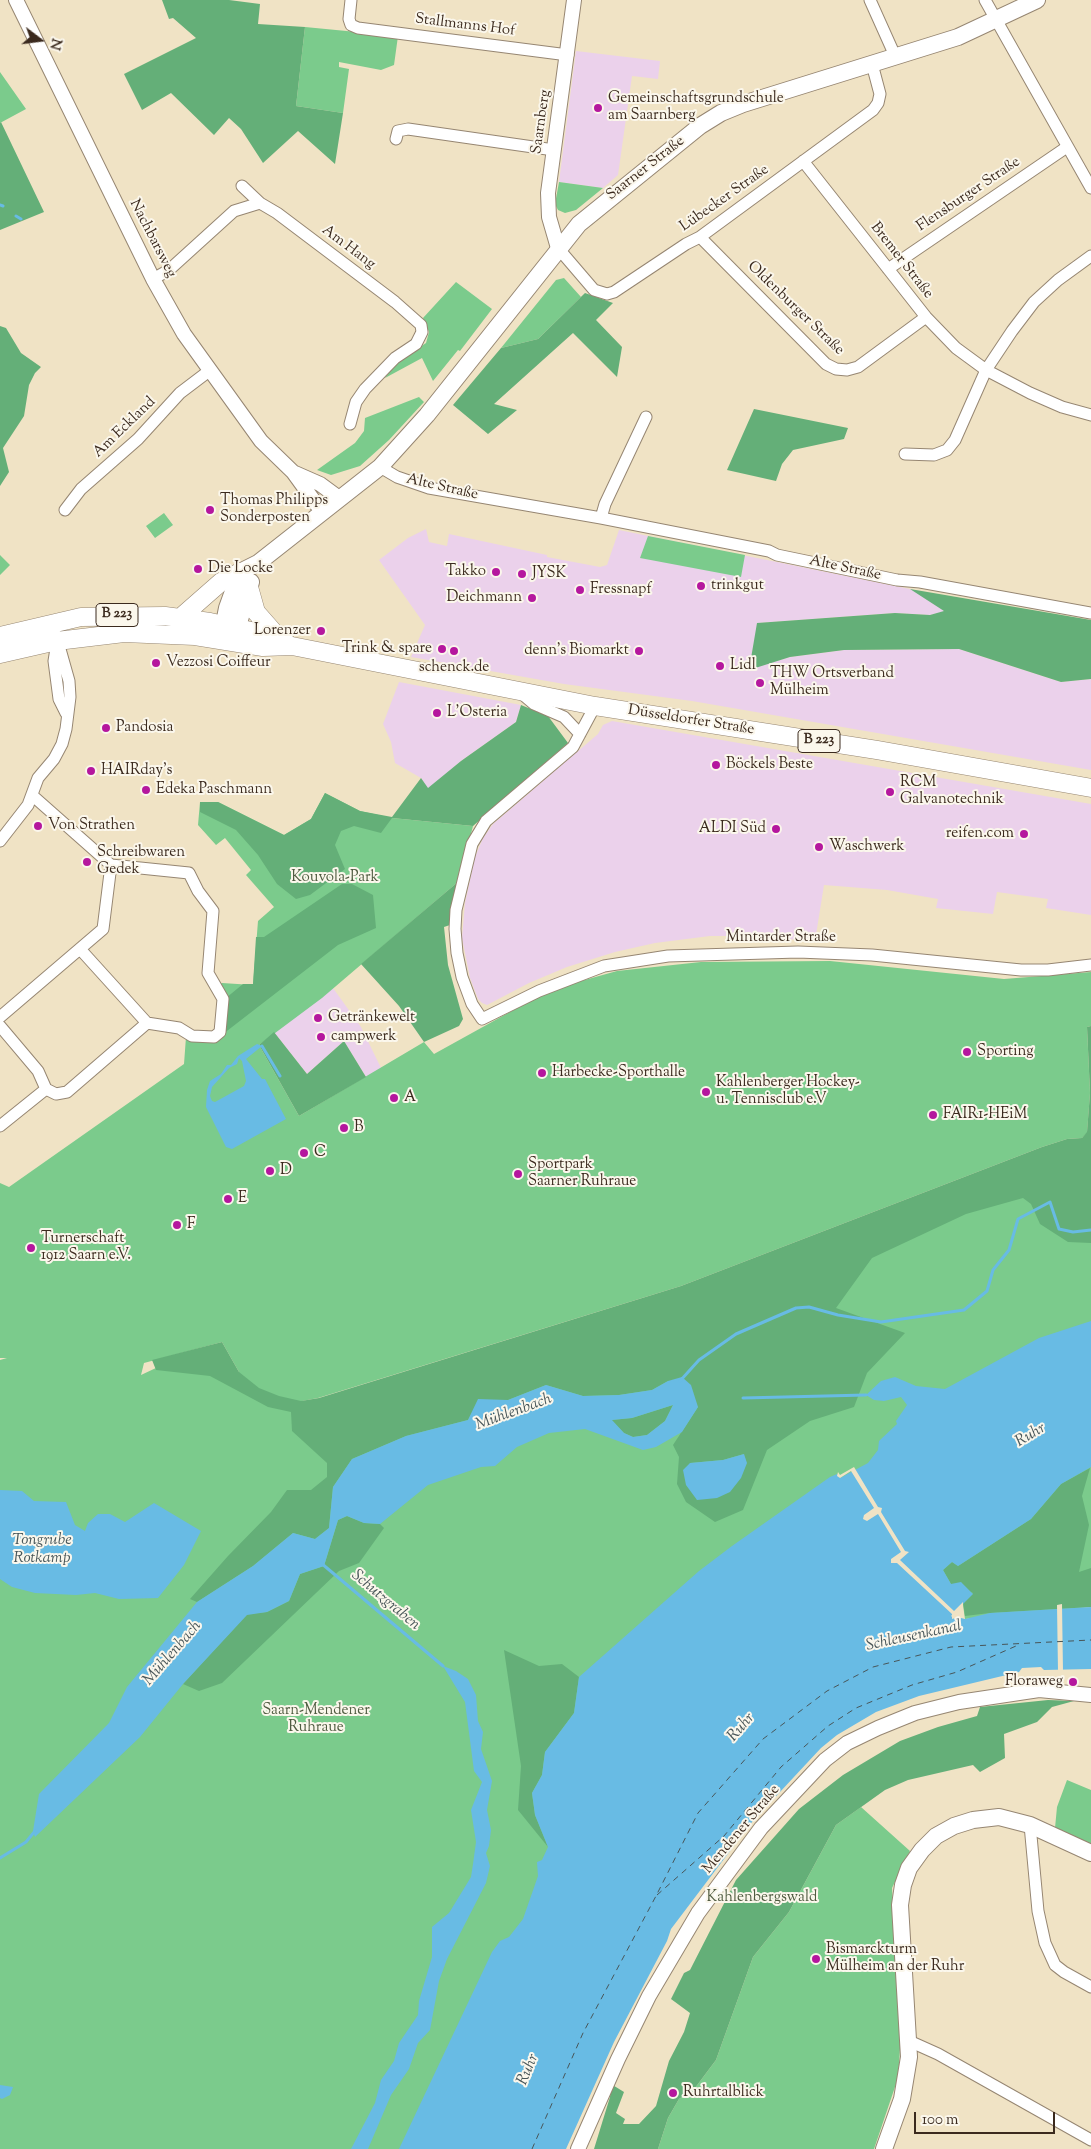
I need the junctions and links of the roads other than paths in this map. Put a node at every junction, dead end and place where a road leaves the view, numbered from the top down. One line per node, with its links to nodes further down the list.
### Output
1 (16, 0): 22 (street, Nachbarsweg)
2 (351, 0): 8 (street, Stallmanns Hof)
3 (574, 0): 8 (street, Saarnberg)
4 (870, 0): 9 (street)
5 (985, 0): 7 (street)
6 (1037, 0): 7 (main road, Saarner Straße)
7 (996, 21): 9 (main road, Saarner Straße); 12 (street)
8 (568, 55): 13 (street, Saarnberg)
9 (896, 58): 10 (main road, Saarner Straße)
10 (872, 64): 14 (street, Lübecker Straße); 19 (main road, Saarner Straße)
11 (396, 139): 13 (street)
12 (1067, 147): 16 (street); 21 (street, Flensburger Straße)
13 (554, 150): 19 (street, Saarnberg)
14 (804, 161): 18 (street, Lübecker Straße); 21 (street, Bremer Straße)
15 (242, 186): 17 (street, Am Hang)
16 (1091, 188)
17 (260, 203): 22 (street); 28 (street, Am Hang)
18 (700, 237): 19 (street, Lübecker Straße); 23 (street, Oldenburger Straße)
19 (558, 248): 30 (main road, Saarner Straße)
20 (1091, 256): 24 (street)
21 (888, 269): 23 (street, Bremer Straße)
22 (153, 279): 25 (street, Nachbarsweg)
23 (926, 317): 24 (street, Bremer Straße)
24 (986, 370): 26 (street, Bremer Straße); 29 (street)
25 (209, 371): 31 (street, Nachbarsweg); 33 (street, Am Eckland)
26 (1091, 415)
27 (646, 418): 35 (street)
28 (350, 424)
29 (905, 454)
30 (380, 467): 32 (main road); 35 (street, Alte Straße)
31 (293, 472): 32 (street, Nachbarsweg); 34 (street, Nachbarsweg)
32 (340, 498): 34 (main road)
33 (66, 510)
34 (322, 512): 36 (main road)
35 (601, 518): 37 (street, Alte Straße)
36 (245, 580): 38 (main road); 40 (main road); 43 (main road)
37 (1091, 613)
38 (180, 618): 39 (main road, B 223); 40 (main road, B 223)
39 (54, 622): 41 (main road, B 223); 42 (street)
40 (229, 634): 42 (main road, B 223); 43 (main road, Düsseldorfer Straße / B 223)
41 (0, 636)
42 (57, 641): 44 (main road, B 223); 49 (street)
43 (285, 642): 45 (main road, Düsseldorfer Straße / B 223)
44 (0, 654)
45 (518, 690): 46 (main road, Düsseldorfer Straße / B 223); 47 (street)
46 (595, 706): 47 (street); 48 (main road, Düsseldorfer Straße / B 223)
47 (580, 734): 53 (street, Mintarder Straße)
48 (1091, 788)
49 (32, 796): 50 (street); 51 (street)
50 (0, 841)
51 (111, 865): 52 (street); 55 (street)
52 (80, 949): 54 (street); 55 (street)
53 (1091, 965)
54 (0, 1017)
55 (147, 1023): 57 (street)
56 (0, 1026): 57 (street)
57 (46, 1089): 58 (street)
58 (0, 1126)
59 (1091, 1695): 65 (street, Mendener Straße)
60 (1030, 1826): 61 (main road); 62 (street); 63 (main road)
61 (1091, 1853)
62 (1091, 1987)
63 (909, 2041): 64 (street); 66 (main road)
64 (1091, 2140)
65 (578, 2149)
66 (884, 2149)

